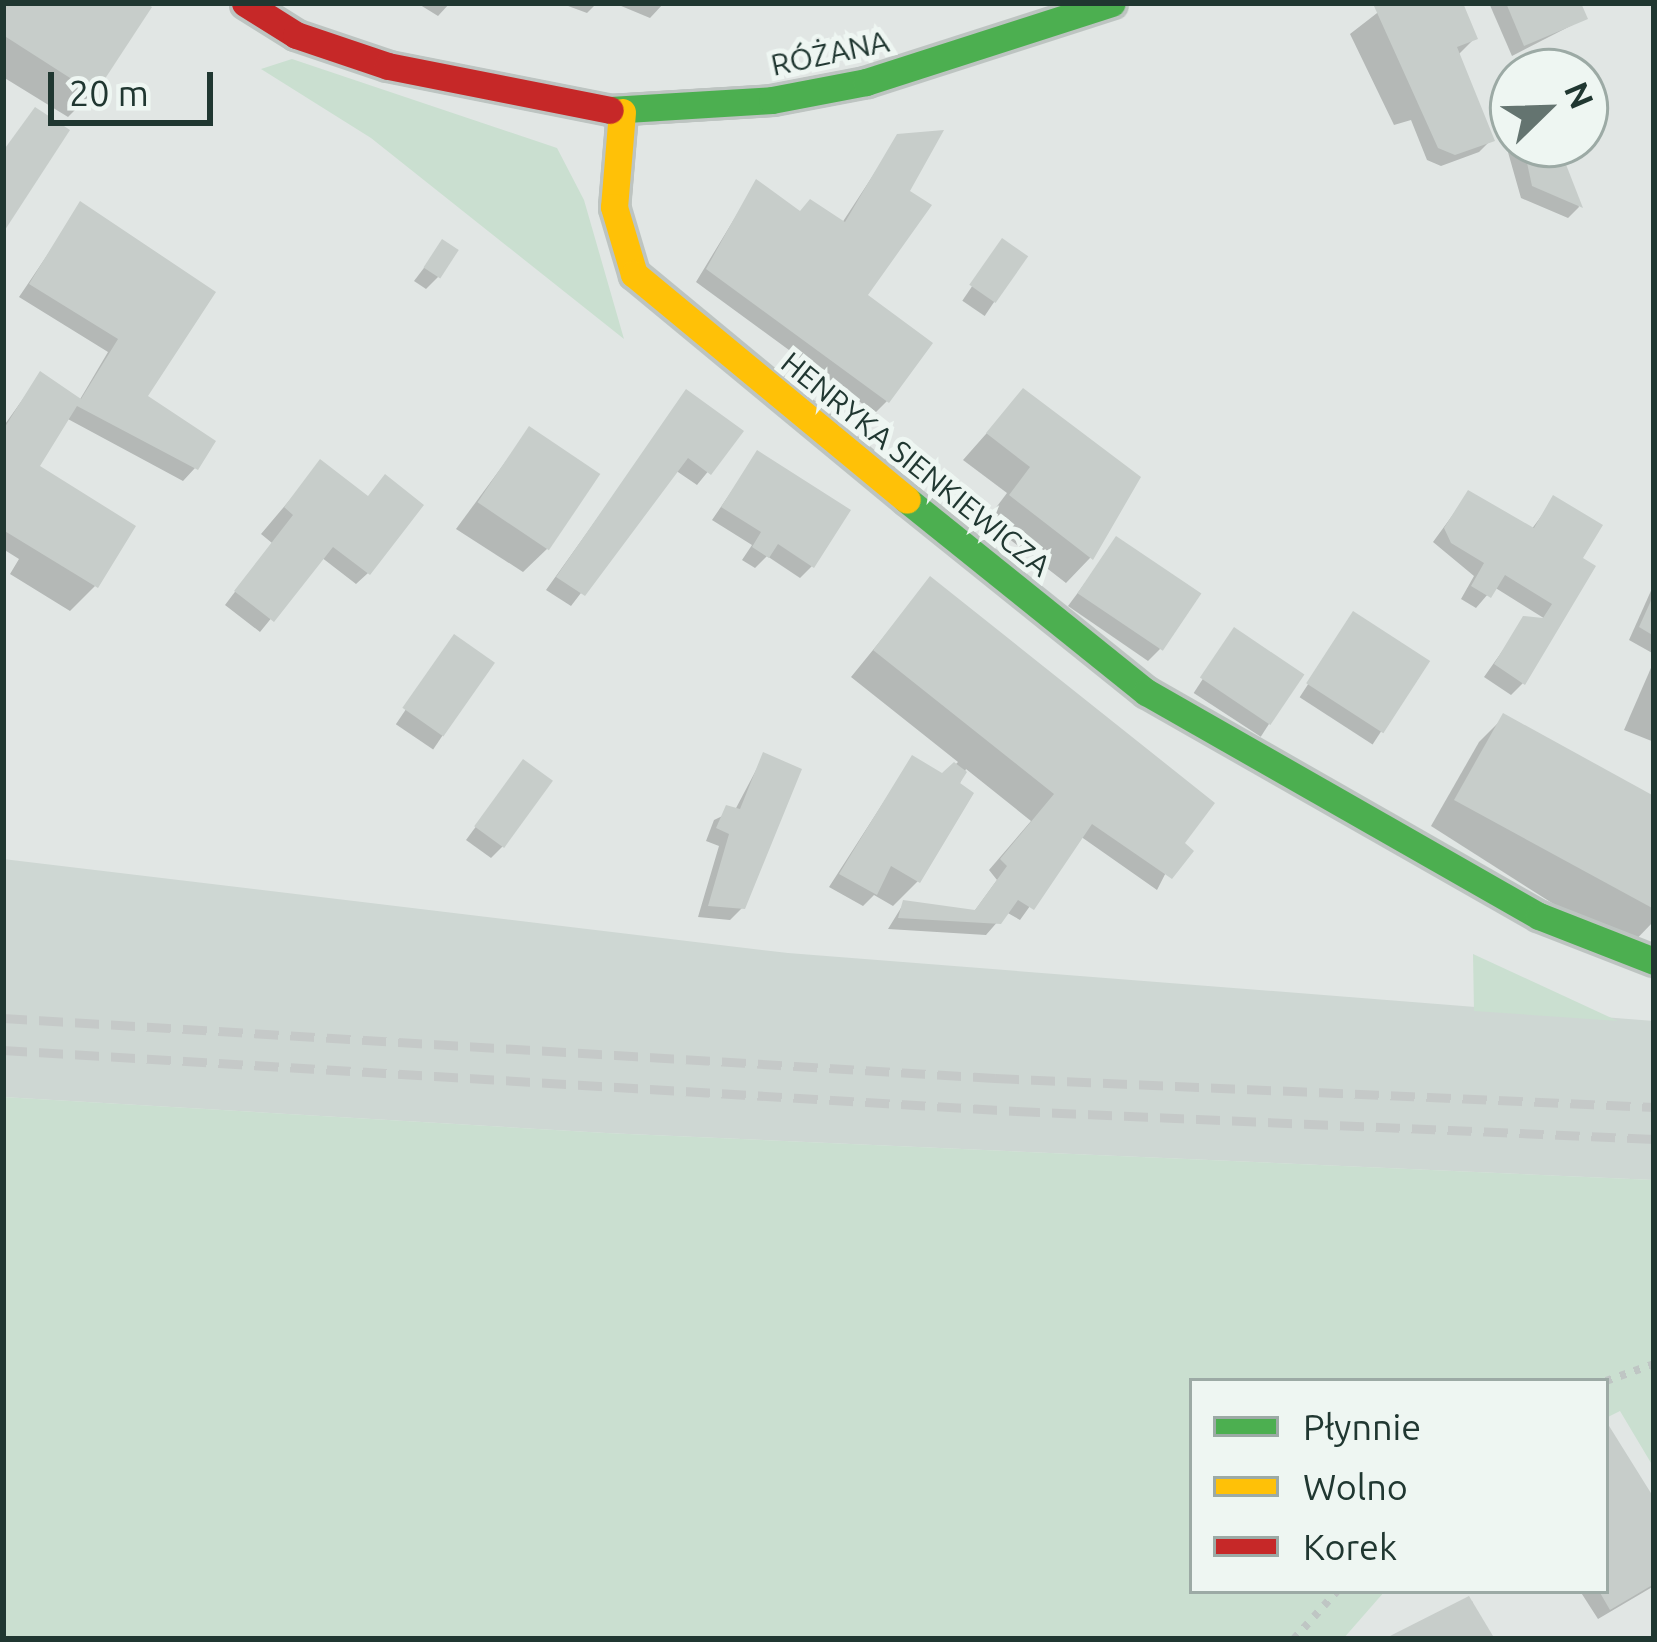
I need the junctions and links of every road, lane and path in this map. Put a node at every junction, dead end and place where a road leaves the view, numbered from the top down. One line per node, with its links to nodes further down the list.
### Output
1 (245, 3): 3 (street)
2 (1112, 3): 3 (street, RÓŻANA)
3 (622, 112): 4 (street, HENRYKA SIENKIEWICZA)
4 (1654, 962)
5 (1654, 1364): 6 (path)
6 (1609, 1380)
7 (1334, 1594): 8 (path)
8 (1294, 1639)

